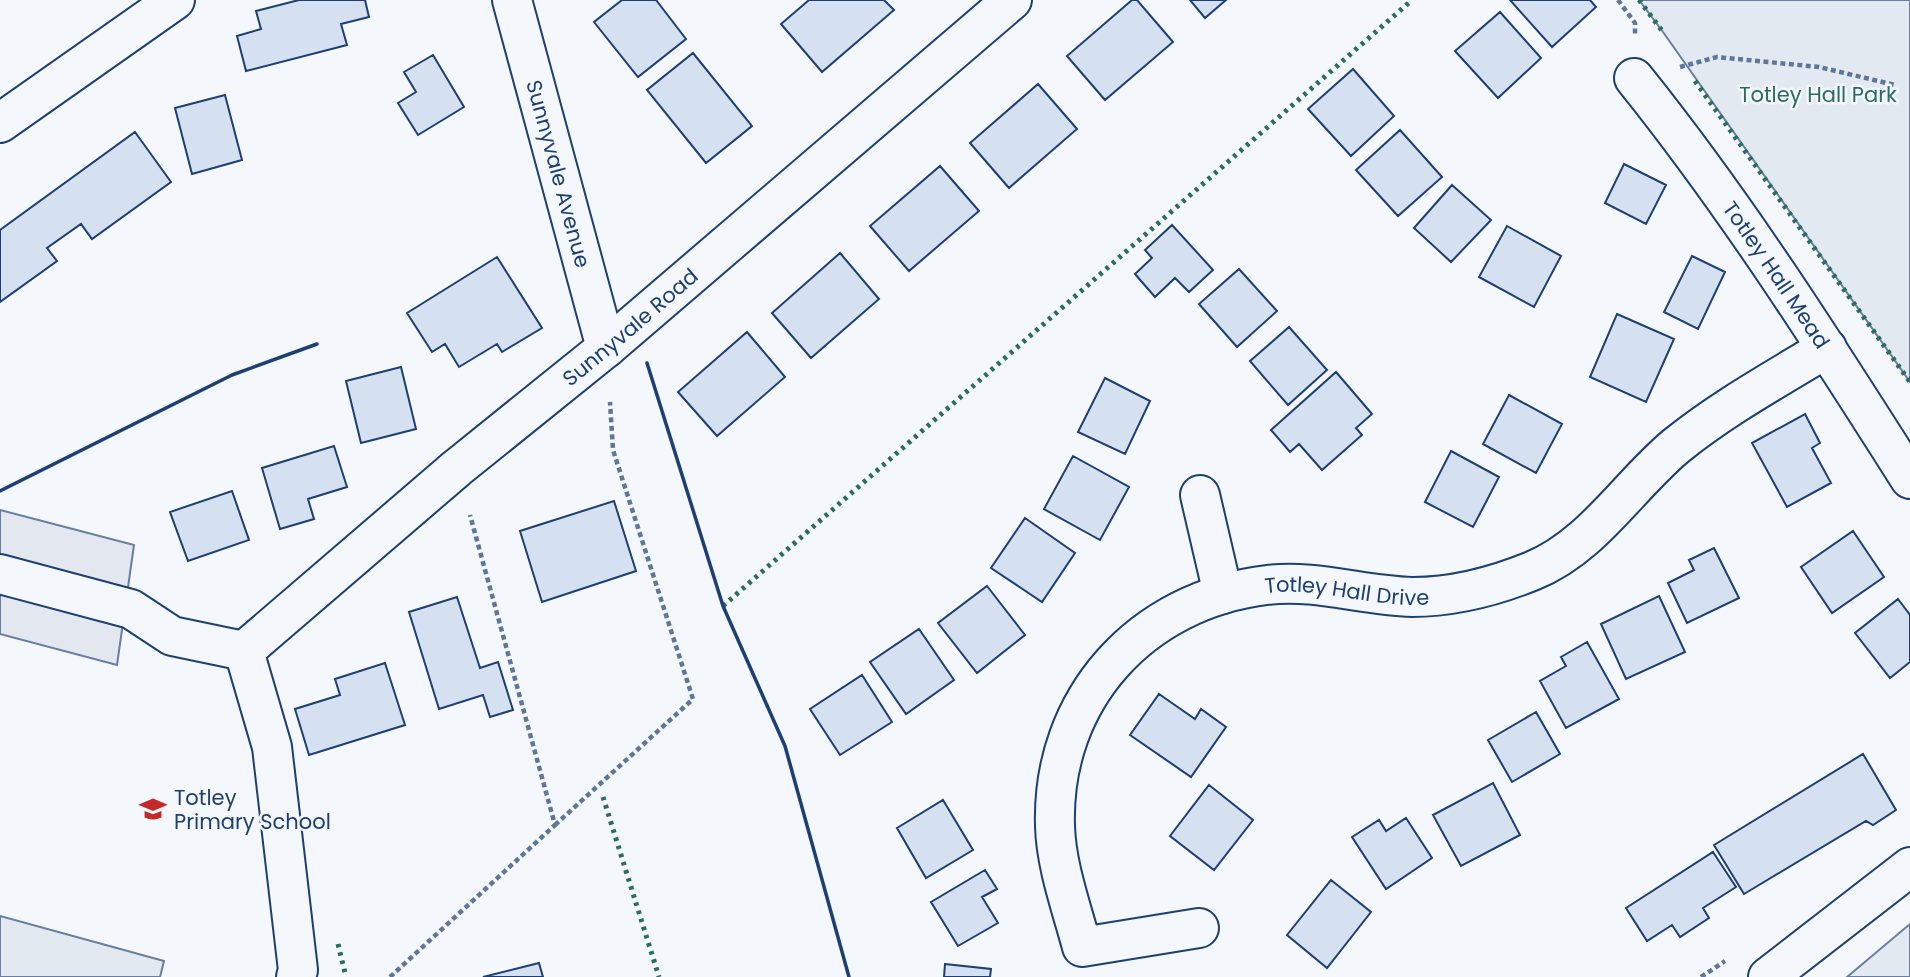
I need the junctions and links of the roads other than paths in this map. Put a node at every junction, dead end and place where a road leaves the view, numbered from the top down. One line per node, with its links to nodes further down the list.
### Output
1 (175, 0): 5 (street)
2 (512, 0): 6 (street, Sunnyvale Avenue)
3 (1012, 0): 6 (street, Sunnyvale Road)
4 (1634, 78): 7 (street, Totley Hall Mead)
5 (0, 123)
6 (606, 348): 12 (street, Sunnyvale Road)
7 (1827, 348): 8 (street, Totley Hall Mead); 11 (street, Totley Hall Drive)
8 (1910, 479)
9 (1200, 495): 11 (street)
10 (0, 574): 12 (street)
11 (1223, 594): 14 (street, Totley Hall Drive)
12 (244, 651): 15 (street)
13 (1910, 867): 16 (street)
14 (1199, 928)
15 (296, 977)
16 (1768, 977)

